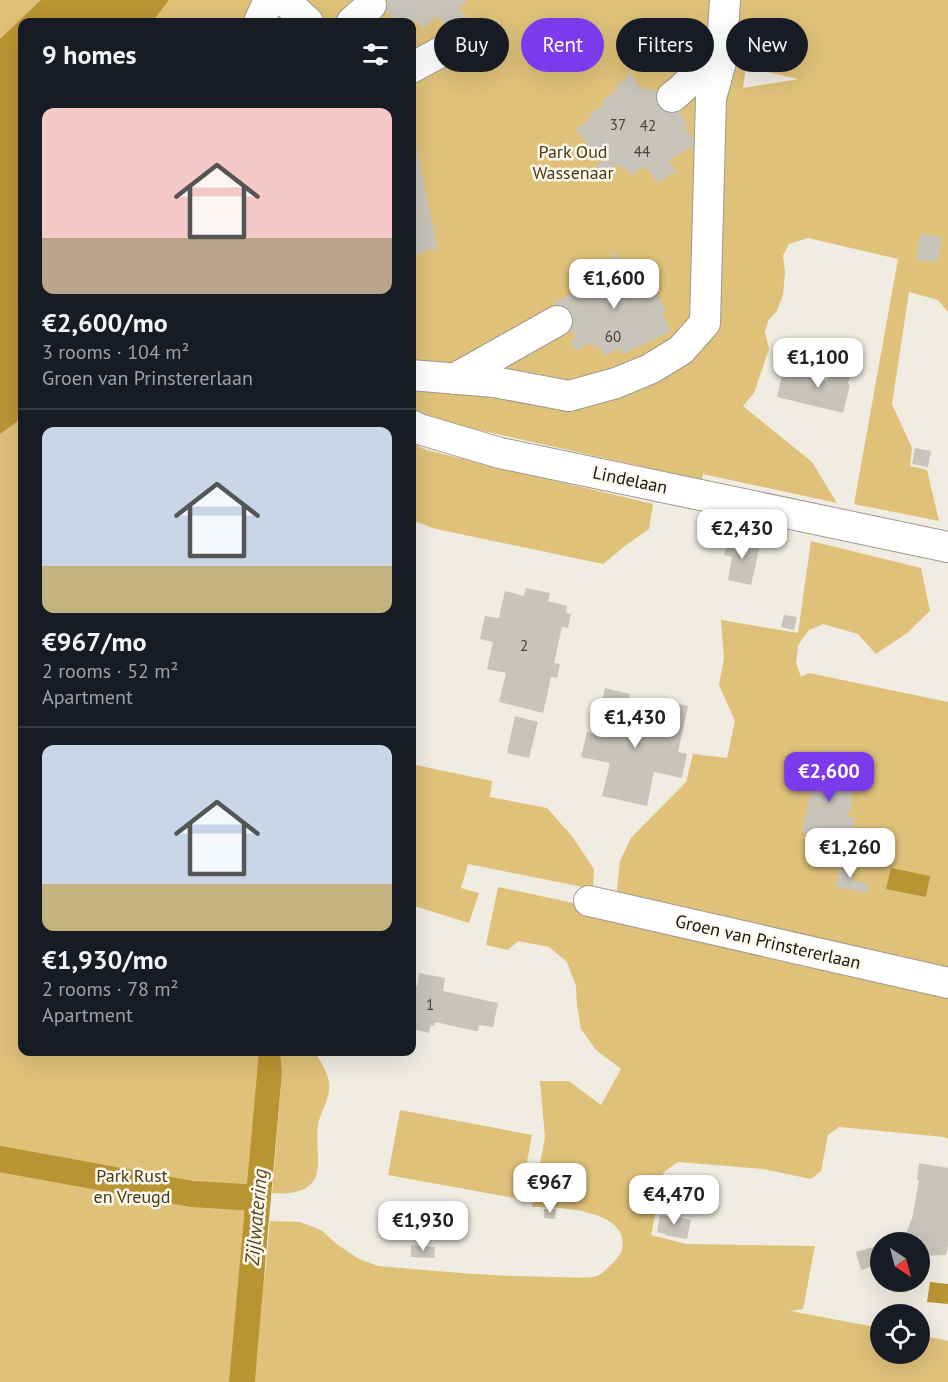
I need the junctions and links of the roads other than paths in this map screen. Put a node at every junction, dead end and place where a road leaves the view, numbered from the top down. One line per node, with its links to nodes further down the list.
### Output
1 (269, 0): 4 (street)
2 (284, 0): 5 (street)
3 (725, 0): 6 (street)
4 (261, 18)
5 (304, 18)
6 (723, 36): 9 (street); 12 (street)
7 (434, 56): 8 (street)
8 (416, 65)
9 (672, 97)
10 (557, 321): 12 (street)
11 (416, 375): 12 (street)
12 (454, 379)
13 (416, 427): 14 (street, Lindelaan)
14 (948, 547)
15 (589, 902): 16 (street, Groen van Prinstererlaan)
16 (948, 983)

